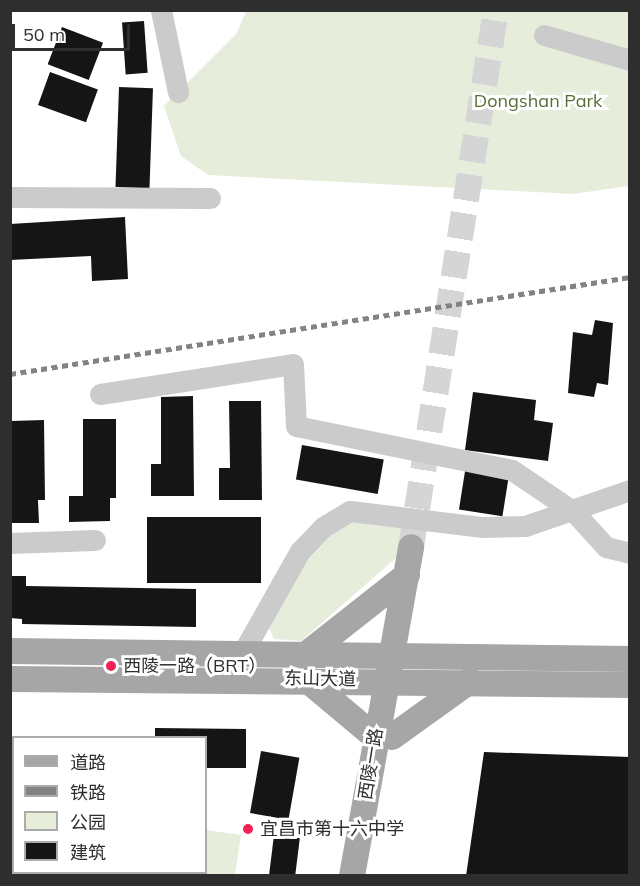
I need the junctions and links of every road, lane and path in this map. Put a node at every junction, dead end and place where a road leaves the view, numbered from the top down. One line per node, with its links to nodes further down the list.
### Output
1 (161, 10): 4 (street)
2 (543, 35): 3 (street)
3 (630, 60)
4 (178, 93)
5 (10, 197): 6 (street)
6 (210, 198)
7 (100, 394): 9 (street)
8 (630, 490): 9 (street)
9 (574, 512): 13 (street); 16 (street)
10 (95, 540): 11 (street)
11 (10, 543)
12 (411, 547): 14 (main road, 西陵一路)
13 (630, 553)
14 (407, 575): 17 (main road); 18 (main road, 西陵一路)
15 (10, 651): 16 (main road, 东山大道)
16 (243, 652): 17 (main road, 东山大道)
17 (308, 653): 18 (main road, 东山大道)
18 (396, 655): 19 (main road, 东山大道); 22 (main road, 西陵一路)
19 (630, 659)
20 (306, 679): 21 (main road, 东山大道); 22 (main road, 东山大道); 25 (main road)
21 (10, 680)
22 (392, 680): 23 (main road, 东山大道); 25 (main road, 西陵一路)
23 (470, 681): 24 (main road, 东山大道); 25 (main road)
24 (630, 686)
25 (384, 737): 26 (main road, 西陵一路); 27 (main road, 西陵一路)
26 (352, 876)
27 (369, 876)

